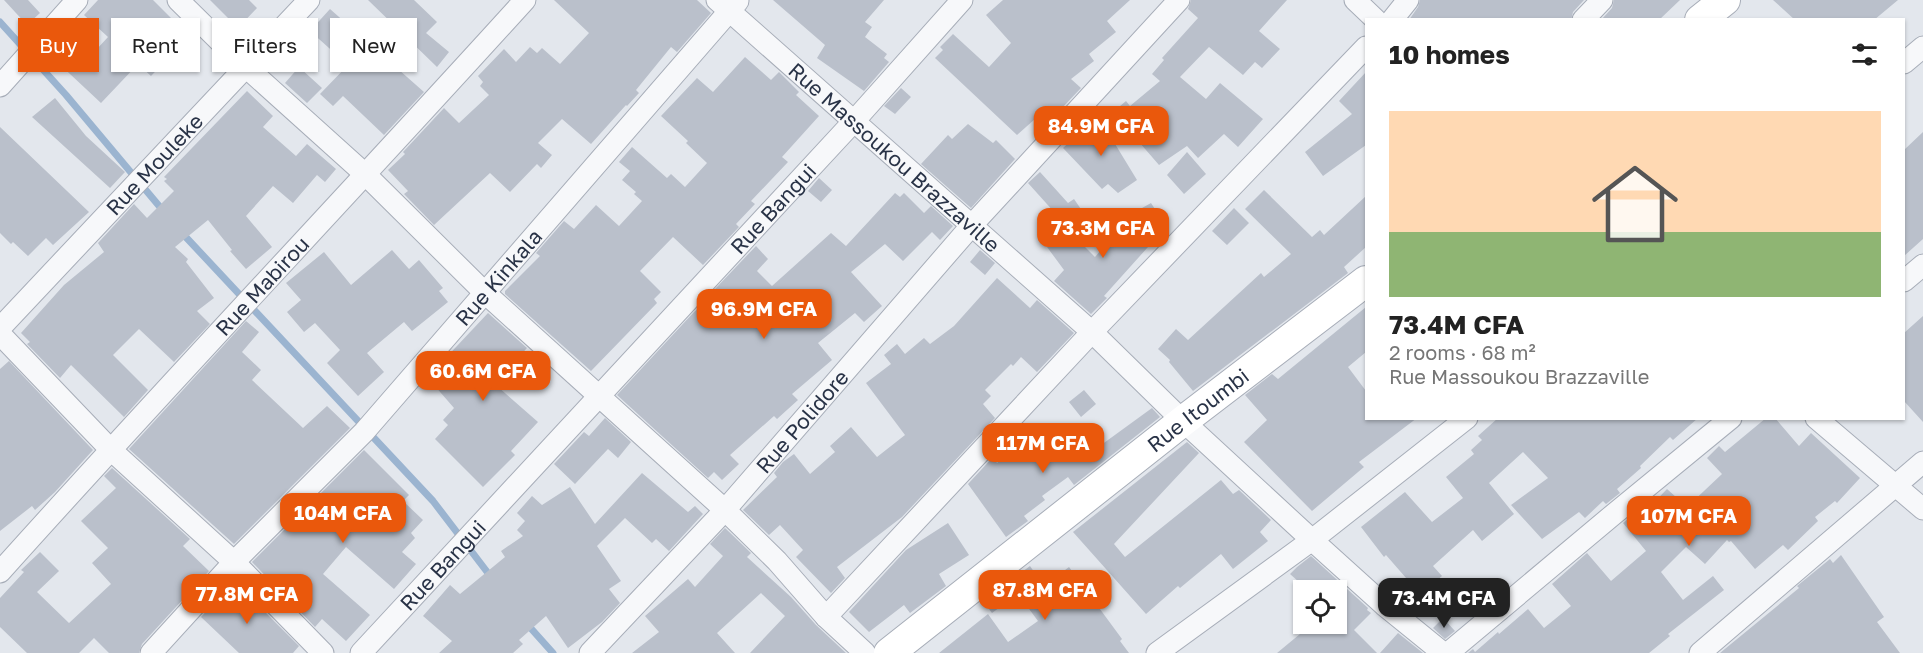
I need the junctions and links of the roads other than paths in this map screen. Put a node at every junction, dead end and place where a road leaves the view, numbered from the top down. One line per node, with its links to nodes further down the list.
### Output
1 (77, 0): 23 (street)
2 (178, 0): 17 (street)
3 (309, 0): 12 (street, Rue Mouleke)
4 (525, 0): 25 (street, Rue Mabirou)
5 (962, 0): 24 (street, Rue Bangui)
6 (1179, 0): 26 (street, Rue Polidore)
7 (1355, 0): 13 (street)
8 (1408, 0): 14 (street)
9 (1602, 0): 15 (street)
10 (1725, 0): 16 (street)
11 (729, 4): 24 (street, Rue Massoukou Brazzaville); 30 (street, Rue Kinkala)
12 (292, 18)
13 (1374, 18)
14 (1394, 18)
15 (1585, 18)
16 (1702, 18)
17 (212, 34)
18 (1365, 47): 32 (street)
19 (1923, 47): 20 (street)
20 (1905, 62)
21 (241, 72): 31 (street, Rue Mouleke)
22 (252, 72): 25 (street)
23 (0, 86)
24 (855, 120): 26 (street, Rue Massoukou Brazzaville); 34 (street, Rue Bangui)
25 (366, 175): 30 (street); 39 (street, Rue Mabirou)
26 (972, 225): 32 (street, Rue Massoukou Brazzaville); 43 (street, Rue Polidore)
27 (1923, 265): 28 (street)
28 (1905, 280)
29 (1365, 281): 38 (street, Rue Itoumbi)
30 (484, 292): 34 (street); 45 (street, Rue Kinkala)
31 (0, 328)
32 (1092, 332): 38 (street, Rue Massoukou Brazzaville); 47 (street)
33 (0, 334): 39 (street)
34 (597, 397): 43 (street); 50 (street, Rue Bangui)
35 (1464, 420): 44 (street)
36 (1729, 420): 56 (street)
37 (1818, 420): 41 (street)
38 (1183, 421): 44 (street, Rue Massoukou Brazzaville); 53 (street, Rue Itoumbi)
39 (110, 449): 45 (street); 46 (street, Rue Mabirou)
40 (1923, 462): 41 (street)
41 (1897, 485): 42 (street); 57 (street)
42 (1923, 509)
43 (724, 510): 47 (street); 51 (street, Rue Polidore)
44 (1312, 540): 54 (street); 55 (street, Rue Massoukou Brazzaville)
45 (234, 562): 48 (street, Rue Kinkala); 49 (street)
46 (0, 572)
47 (826, 617): 52 (street)
48 (151, 653)
49 (323, 653)
50 (362, 653)
51 (590, 653)
52 (865, 653)
53 (889, 653)
54 (1157, 653)
55 (1443, 653)
56 (1448, 653)
57 (1701, 653)

